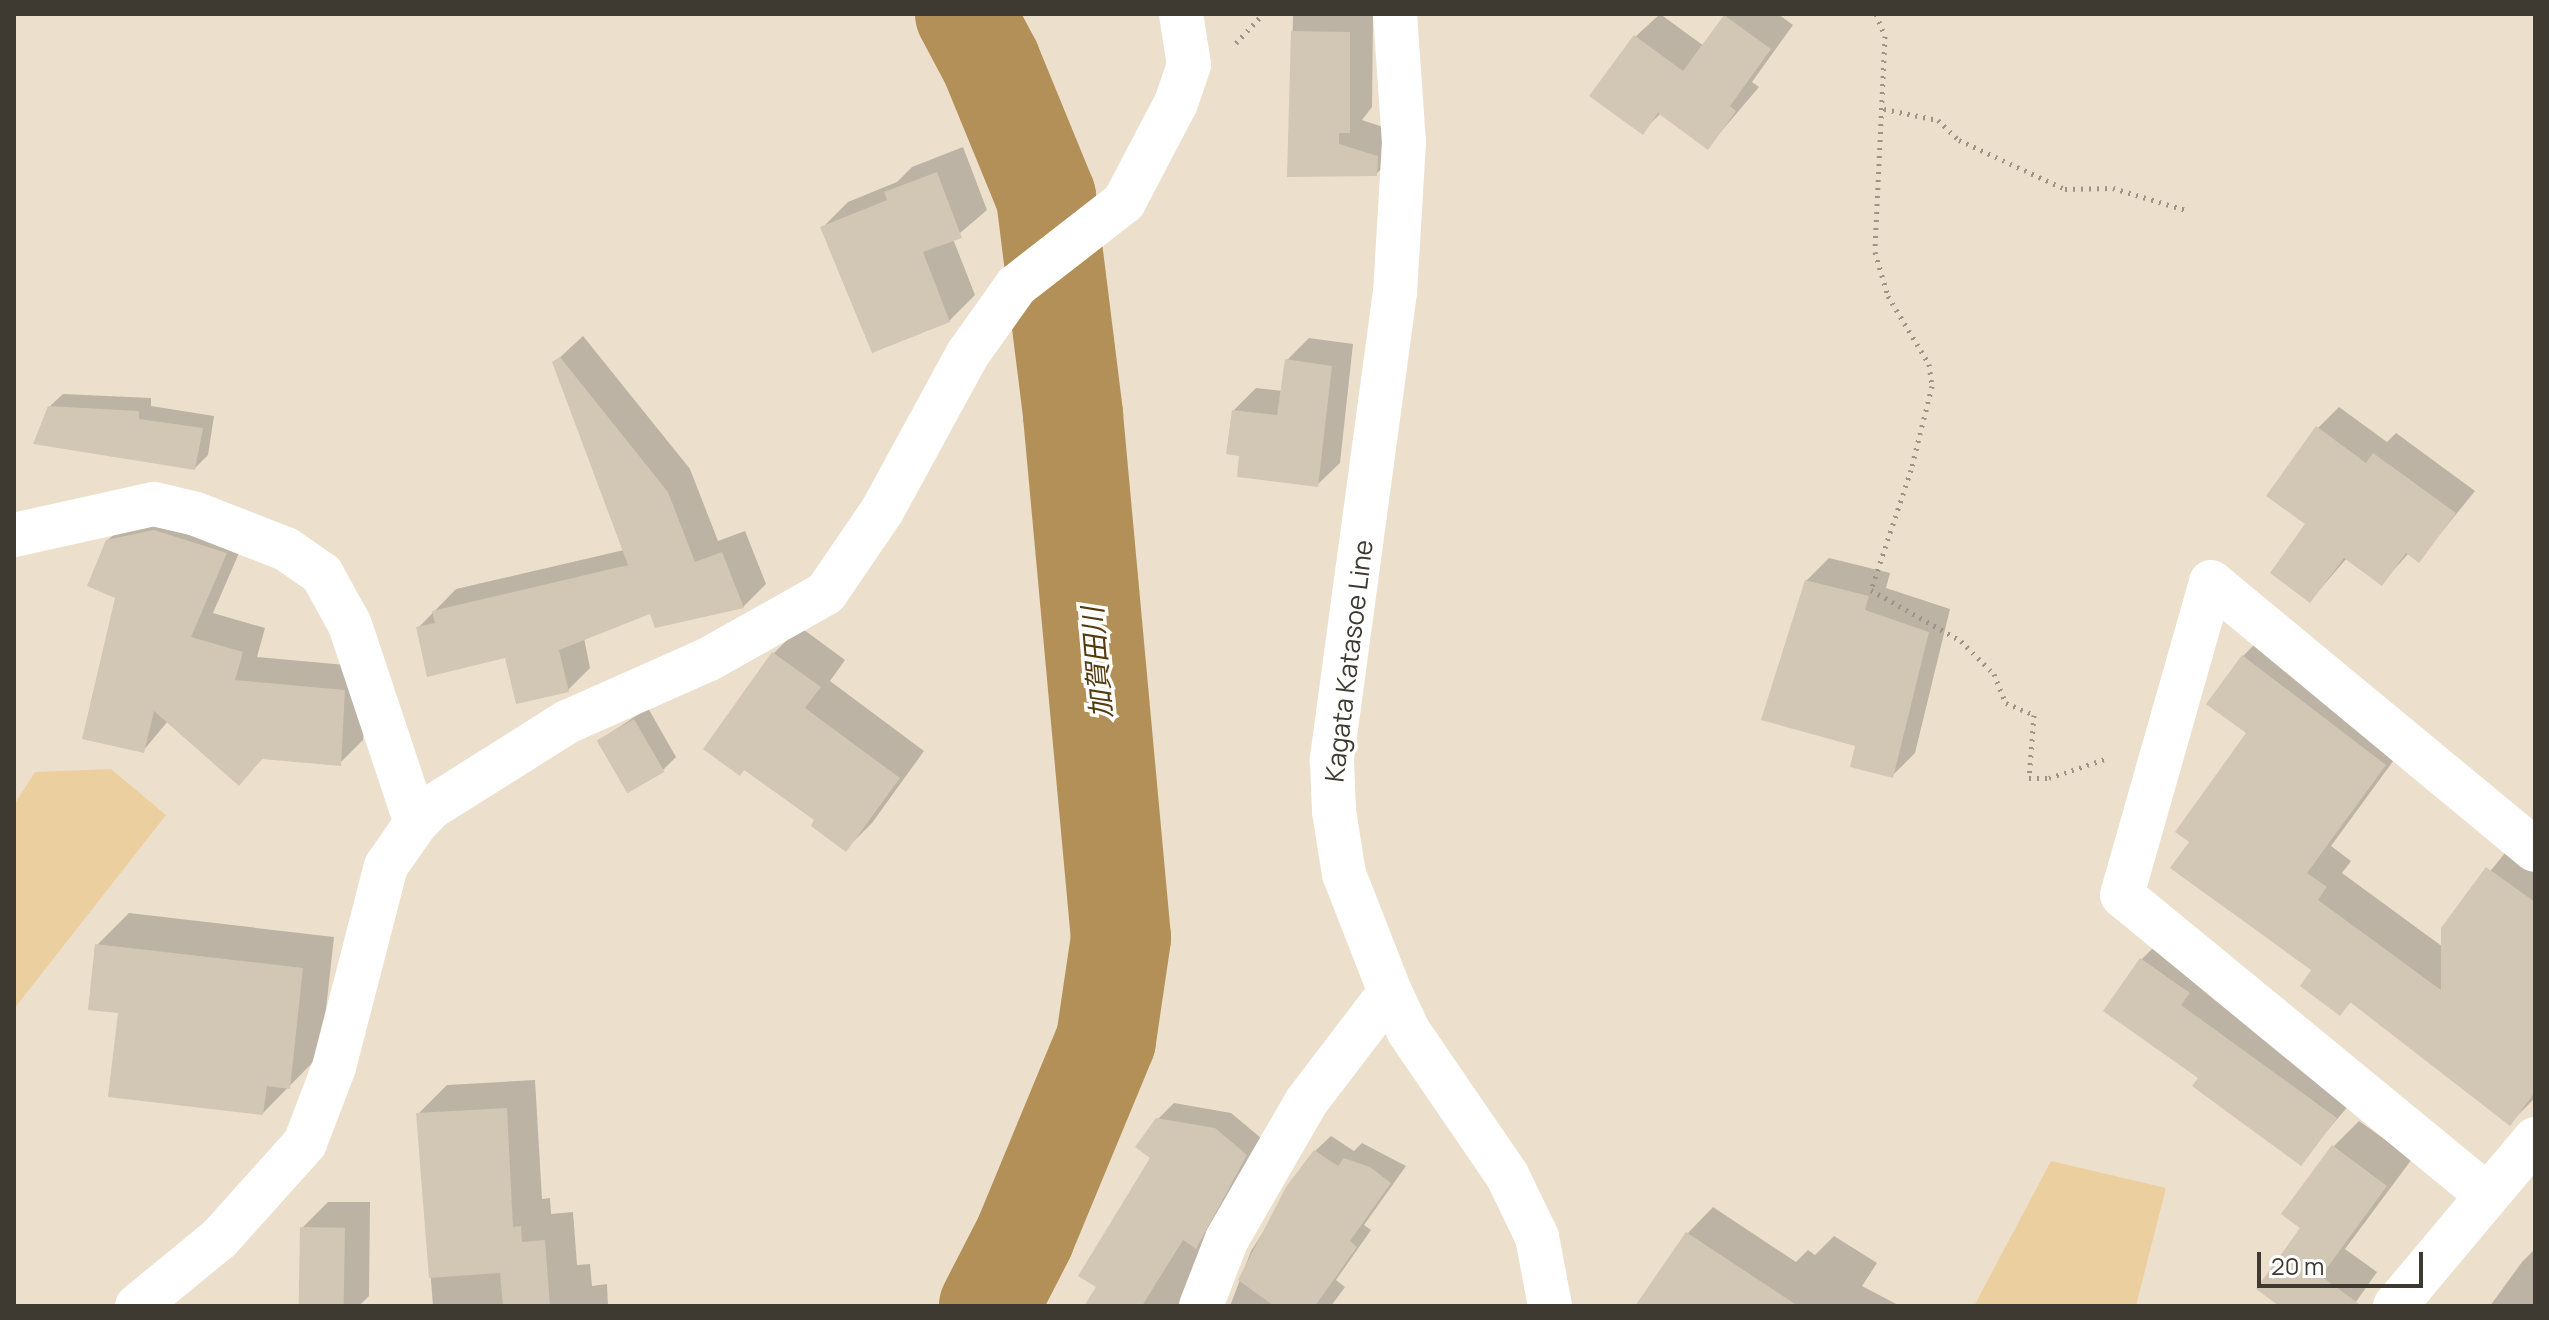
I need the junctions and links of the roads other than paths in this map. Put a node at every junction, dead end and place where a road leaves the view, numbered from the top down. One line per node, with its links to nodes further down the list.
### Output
1 (1181, 14): 4 (street)
2 (1395, 14): 6 (street, Kagata Katasoe Line)
3 (14, 535): 4 (street)
4 (416, 823): 9 (street)
5 (2535, 850): 8 (street)
6 (1390, 992): 10 (street); 11 (street, Kagata Katasoe Line)
7 (2535, 1139): 8 (street)
8 (2487, 1195): 12 (street)
9 (137, 1306)
10 (1201, 1306)
11 (1550, 1306)
12 (2395, 1306)

